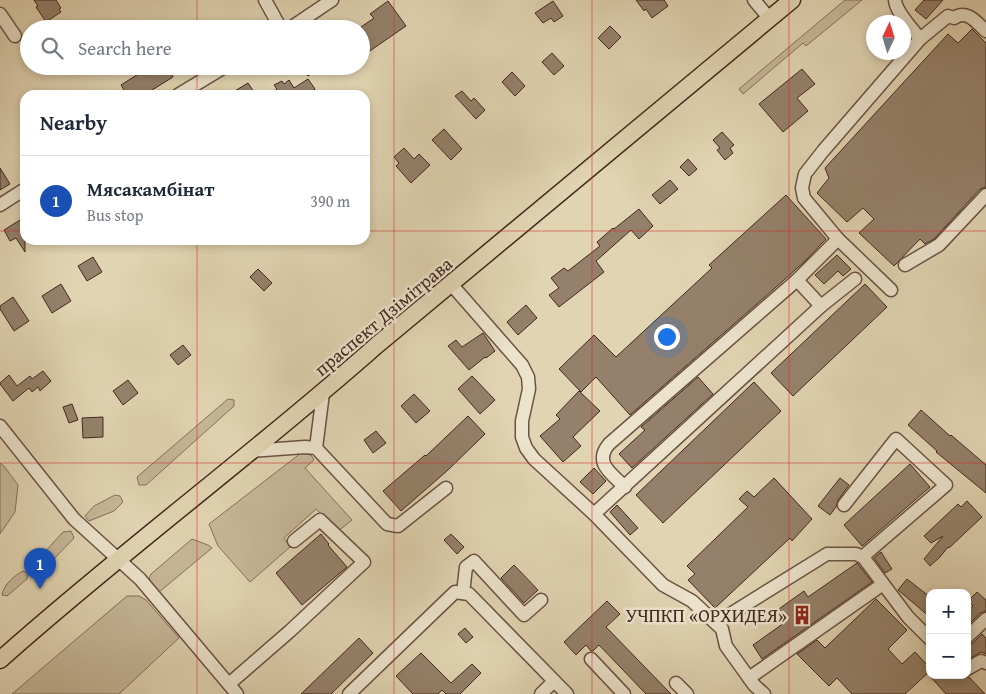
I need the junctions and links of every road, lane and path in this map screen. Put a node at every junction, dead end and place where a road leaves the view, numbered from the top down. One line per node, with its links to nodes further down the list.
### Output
1 (265, 0): 8 (street)
2 (332, 0): 9 (street)
3 (754, 0): 7 (street)
4 (792, 0): 7 (main road, праспект Дзімітрава)
5 (895, 0): 12 (street)
6 (0, 14): 11 (street)
7 (769, 18): 22 (main road, праспект Дзімітрава)
8 (276, 20)
9 (302, 20)
10 (986, 31): 12 (street)
11 (15, 36)
12 (920, 39): 18 (street)
13 (211, 75): 14 (street)
14 (186, 90)
15 (20, 192): 17 (street)
16 (986, 195): 19 (street)
17 (0, 205)
18 (838, 239): 21 (street); 23 (street)
19 (905, 265)
20 (855, 279): 24 (street)
21 (797, 280): 24 (street); 29 (street)
22 (451, 284): 25 (main road, праспект Дзімітрава); 32 (street)
23 (891, 290)
24 (822, 306): 29 (street)
25 (323, 393): 27 (street); 28 (main road, праспект Дзімітрава)
26 (0, 426): 35 (street)
27 (316, 448): 28 (street); 30 (street)
28 (252, 451): 35 (main road, праспект Дзімітрава)
29 (625, 487): 32 (street)
30 (446, 488)
31 (844, 505): 34 (street)
32 (594, 514): 40 (street)
33 (294, 541): 50 (street)
34 (863, 557): 36 (street); 40 (street)
35 (118, 560): 44 (main road, праспект Дзімітрава); 50 (street)
36 (883, 584): 42 (street); 47 (street)
37 (463, 593): 38 (street); 48 (street); 52 (street)
38 (541, 600)
39 (986, 619): 41 (street)
40 (716, 623): 47 (street)
41 (970, 634)
42 (926, 635)
43 (591, 659): 55 (street)
44 (0, 660)
45 (986, 663): 46 (street)
46 (971, 667)
47 (749, 678): 57 (street)
48 (554, 681): 53 (street); 54 (street)
49 (676, 683): 56 (street)
50 (228, 684): 51 (street)
51 (237, 694)
52 (349, 694)
53 (541, 694)
54 (567, 694)
55 (624, 694)
56 (687, 694)
57 (764, 694)

